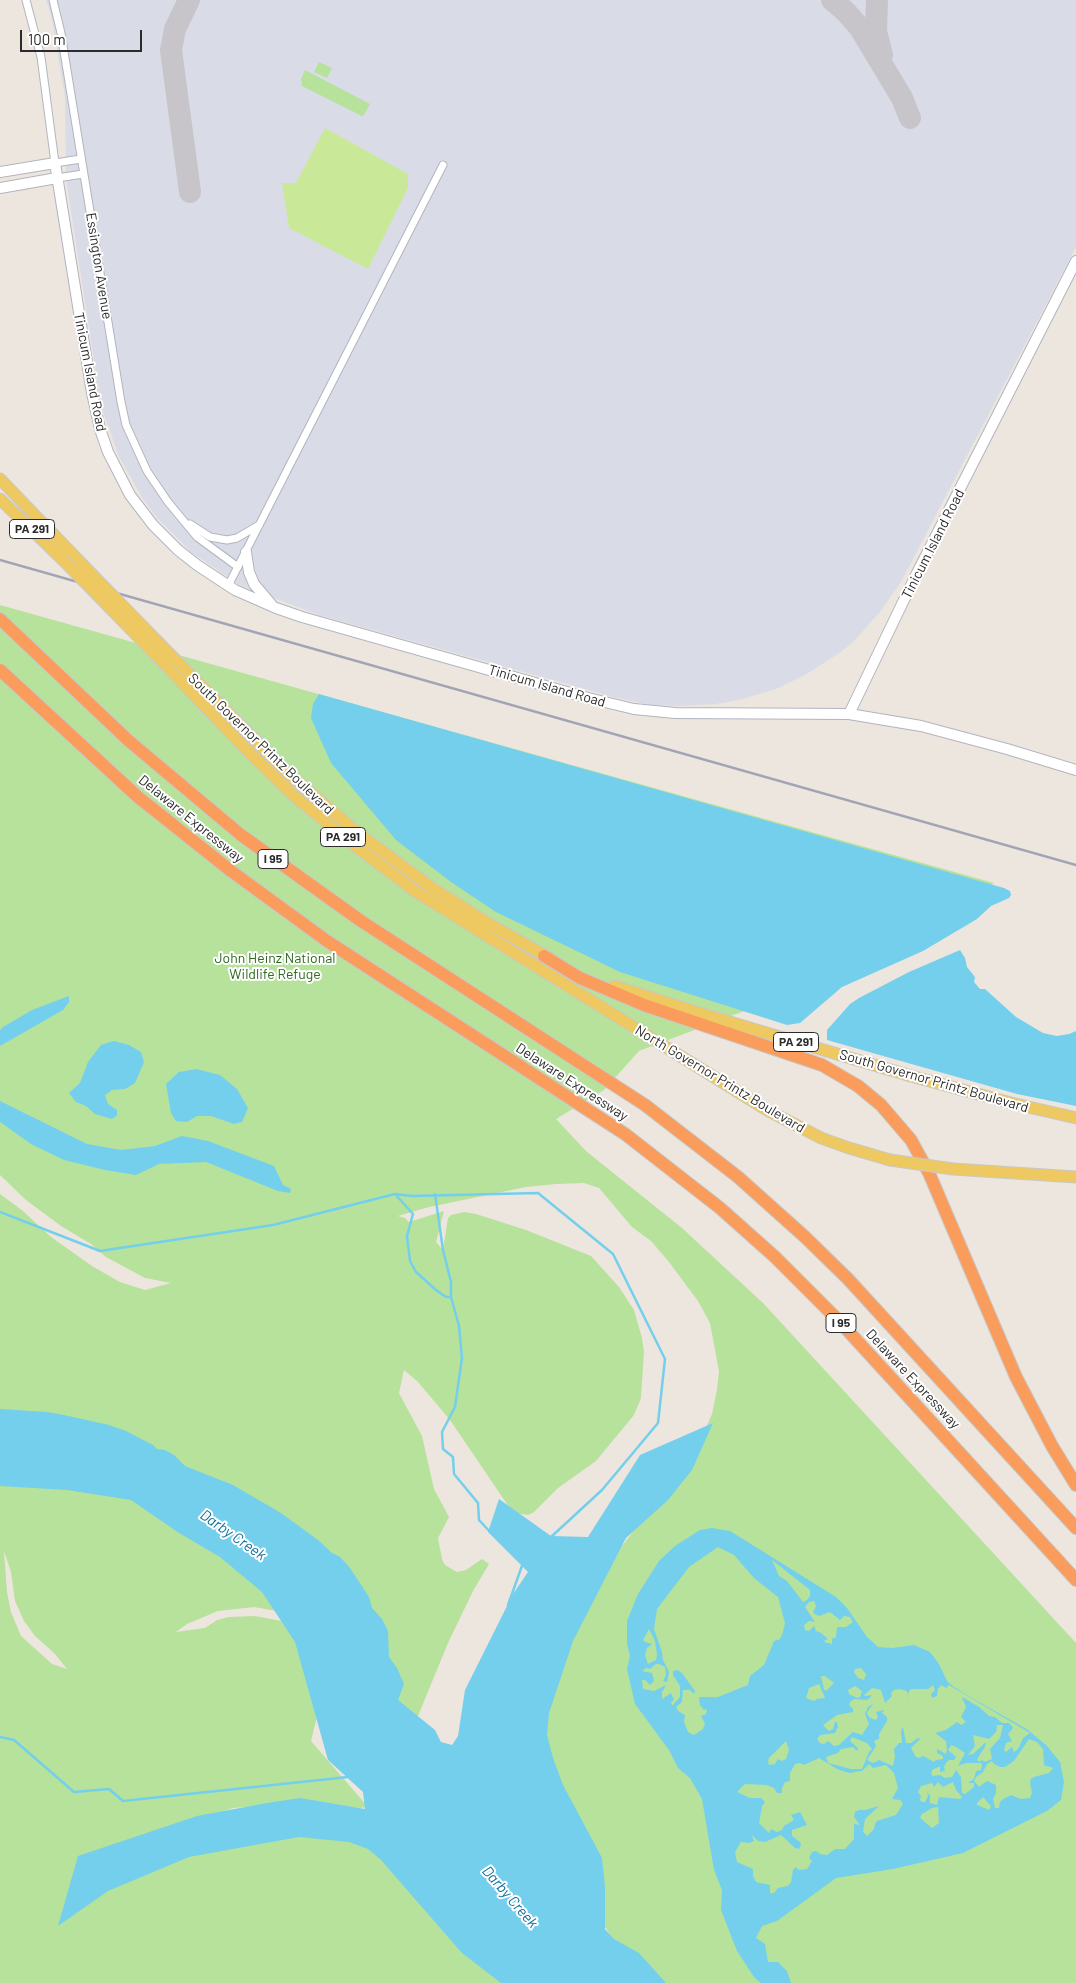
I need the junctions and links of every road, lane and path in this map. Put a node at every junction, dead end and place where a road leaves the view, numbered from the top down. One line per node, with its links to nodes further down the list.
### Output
1 (26, 0): 4 (street)
2 (53, 0): 3 (street, Essington Avenue)
3 (81, 159): 4 (street); 7 (street, Essington Avenue)
4 (55, 163): 6 (street); 8 (street, Tinicum Island Road)
5 (443, 165): 14 (street)
6 (0, 172)
7 (83, 174): 8 (street); 13 (street, Essington Avenue)
8 (57, 178): 9 (street); 17 (street, Tinicum Island Road)
9 (0, 188)
10 (1076, 261): 21 (street, Tinicum Island Road)
11 (0, 479): 23 (main road, South Governor Printz Boulevard / PA 291, bridge)
12 (0, 499): 24 (main road, South Governor Printz Boulevard / PA 291, bridge)
13 (182, 518): 14 (street); 16 (street)
14 (260, 524): 15 (street)
15 (246, 552): 16 (street); 18 (street)
16 (238, 567): 17 (street)
17 (228, 586): 18 (street, Tinicum Island Road)
18 (276, 608): 21 (street, Tinicum Island Road)
19 (0, 619): 30 (highway, Delaware Expressway / I 95)
20 (0, 670): 31 (highway, Delaware Expressway / I 95)
21 (849, 714): 22 (street)
22 (1076, 770)
23 (544, 956): 25 (main road, South Governor Printz Boulevard / PA 291); 29 (highway)
24 (526, 961): 27 (main road, North Governor Printz Boulevard / PA 291, bridge)
25 (1076, 1118)
26 (1076, 1170): 27 (main road)
27 (1038, 1174): 28 (main road, North Governor Printz Boulevard / PA 291)
28 (1076, 1177)
29 (1076, 1485)
30 (1076, 1528)
31 (1076, 1580)

